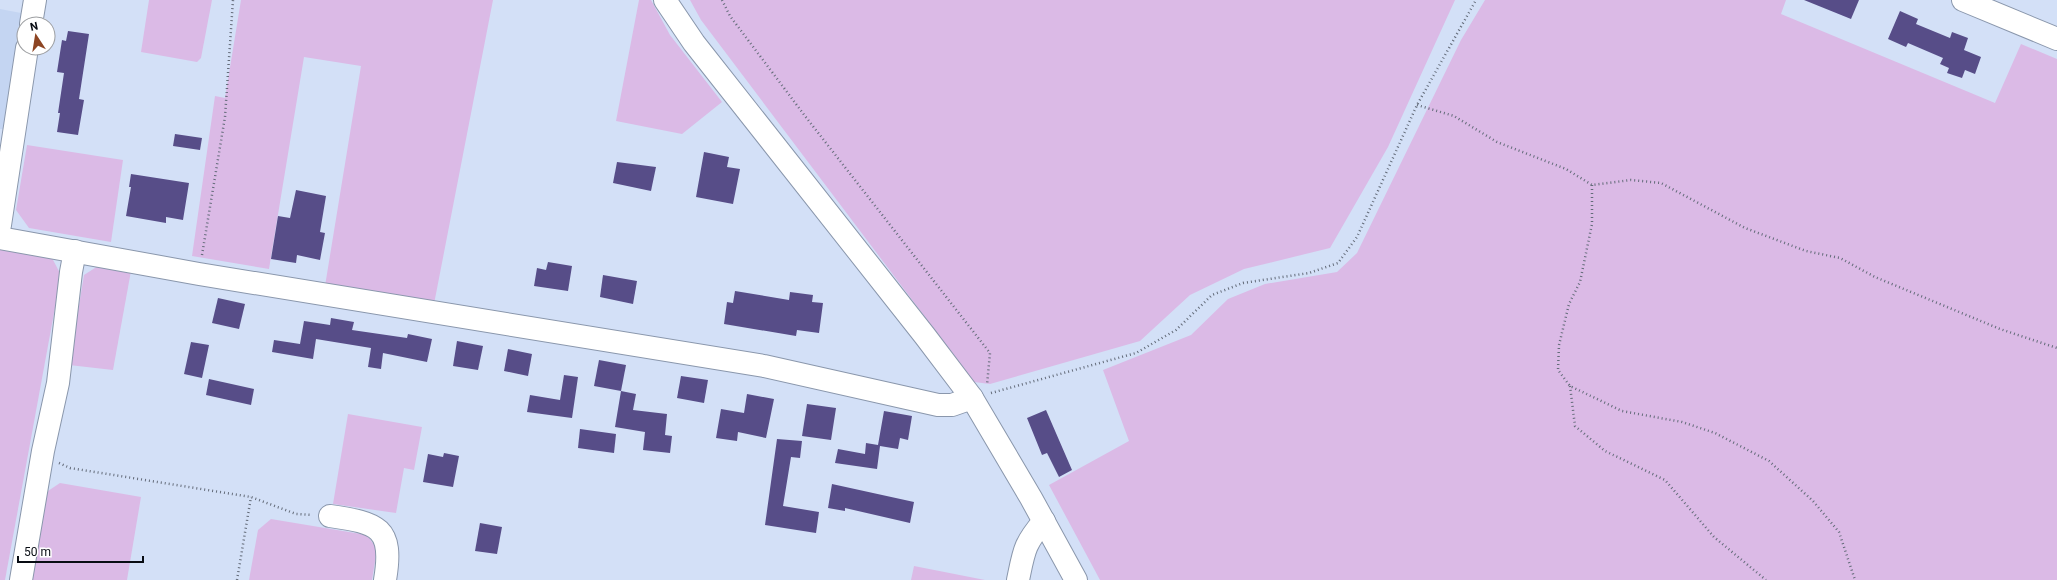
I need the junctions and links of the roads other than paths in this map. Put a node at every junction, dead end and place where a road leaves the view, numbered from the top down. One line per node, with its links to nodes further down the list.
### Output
1 (35, 0): 4 (street)
2 (665, 0): 10 (street)
3 (1964, 0): 5 (street)
4 (32, 16)
5 (2057, 39)
6 (26, 56): 7 (street)
7 (0, 225)
8 (0, 238): 9 (street)
9 (75, 251): 10 (street); 13 (street)
10 (979, 393): 12 (street)
11 (330, 516): 14 (street)
12 (1044, 521): 15 (street); 16 (street)
13 (21, 580)
14 (385, 580)
15 (1018, 580)
16 (1076, 580)

